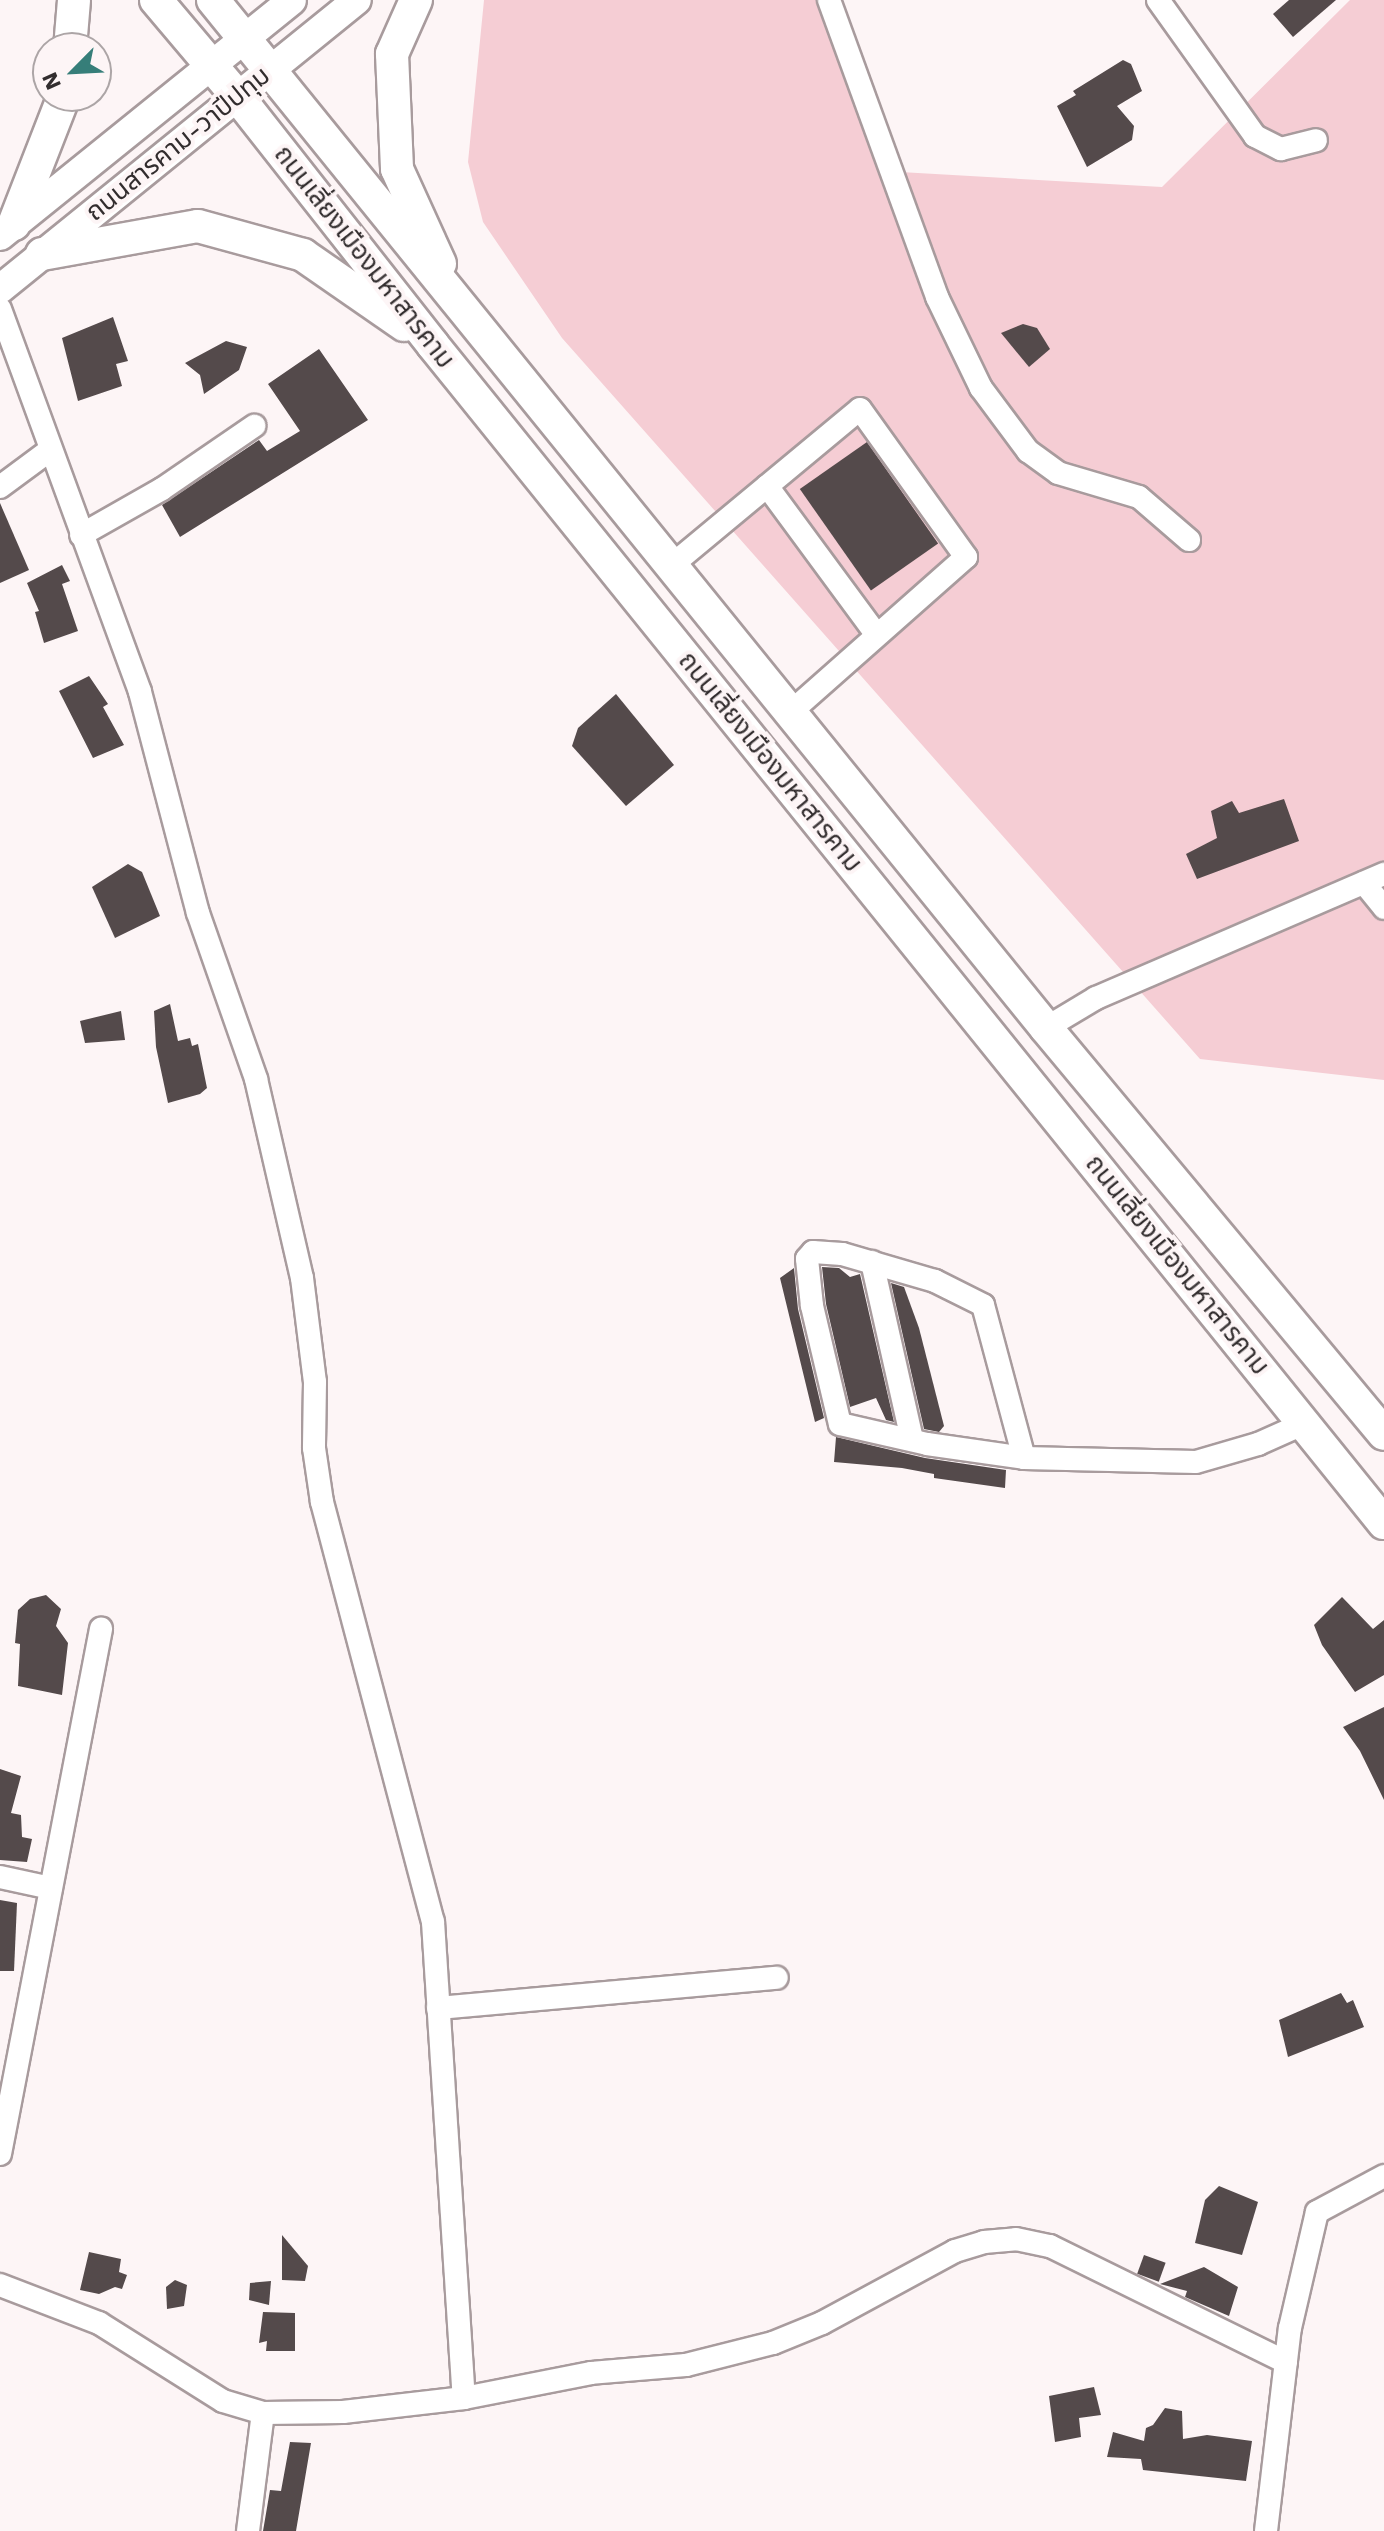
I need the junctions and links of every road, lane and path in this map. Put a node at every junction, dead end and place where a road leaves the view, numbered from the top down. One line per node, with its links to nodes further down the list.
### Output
1 (74, 0): 9 (highway)
2 (156, 0): 11 (highway, ถนนเลี่ยงเมืองมหาสารคาม)
3 (213, 0): 10 (highway, ถนนเลี่ยงเมืองมหาสารคาม)
4 (292, 0): 10 (main road, ถนนสารคาม-วาปีปทุม)
5 (357, 0): 12 (main road, ถนนสารคาม-วาปีปทุม)
6 (416, 0): 20 (highway)
7 (829, 0): 27 (street)
8 (1158, 0): 15 (street)
9 (71, 32)
10 (244, 39): 11 (main road, ถนนสารคาม-วาปีปทุม); 12 (highway, ถนนเลี่ยงเมืองมหาสารคาม)
11 (212, 65): 13 (highway, ถนนเลี่ยงเมืองมหาสารคาม); 16 (main road, ถนนสารคาม-วาปีปทุม)
12 (270, 71): 13 (main road, ถนนสารคาม-วาปีปทุม); 20 (highway, ถนนเลี่ยงเมืองมหาสารคาม)
13 (238, 97): 17 (main road, ถนนสารคาม-วาปีปทุม); 21 (highway, ถนนเลี่ยงเมืองมหาสารคาม)
14 (57, 112): 16 (highway)
15 (1316, 140)
16 (7, 230)
17 (42, 254): 18 (main road, ถนนสารคาม-วาปีปทุม); 21 (highway)
18 (0, 289)
19 (0, 309): 23 (street)
20 (462, 311): 28 (highway, ถนนเลี่ยงเมืองมหาสารคาม)
21 (433, 345): 35 (highway, ถนนเลี่ยงเมืองมหาสารคาม)
22 (254, 426): 26 (street)
23 (50, 450): 25 (street); 26 (street)
24 (767, 486): 28 (street); 29 (street); 29 (street)
25 (0, 487)
26 (81, 535): 44 (street)
27 (1189, 540)
28 (672, 565): 30 (highway, ถนนเลี่ยงเมืองมหาสารคาม)
29 (877, 635): 30 (street)
30 (791, 712): 33 (highway, ถนนเลี่ยงเมืองมหาสารคาม)
31 (1374, 878): 32 (street); 33 (street)
32 (1384, 908)
33 (1046, 1028): 36 (highway, ถนนเลี่ยงเมืองมหาสารคาม)
34 (872, 1262): 37 (street); 37 (street); 38 (street)
35 (1305, 1423): 38 (street); 39 (highway, ถนนเลี่ยงเมืองมหาสารคาม)
36 (1384, 1434)
37 (912, 1440): 38 (street)
38 (1024, 1458)
39 (1384, 1523)
40 (101, 1629): 42 (street)
41 (0, 1877): 42 (street)
42 (51, 1888): 45 (street)
43 (777, 1978): 44 (street)
44 (438, 2008): 49 (street)
45 (0, 2154)
46 (1384, 2176): 48 (street)
47 (0, 2285): 50 (street)
48 (1286, 2362): 49 (street); 52 (street)
49 (464, 2398): 50 (street)
50 (263, 2413): 51 (street)
51 (248, 2531)
52 (1266, 2531)

